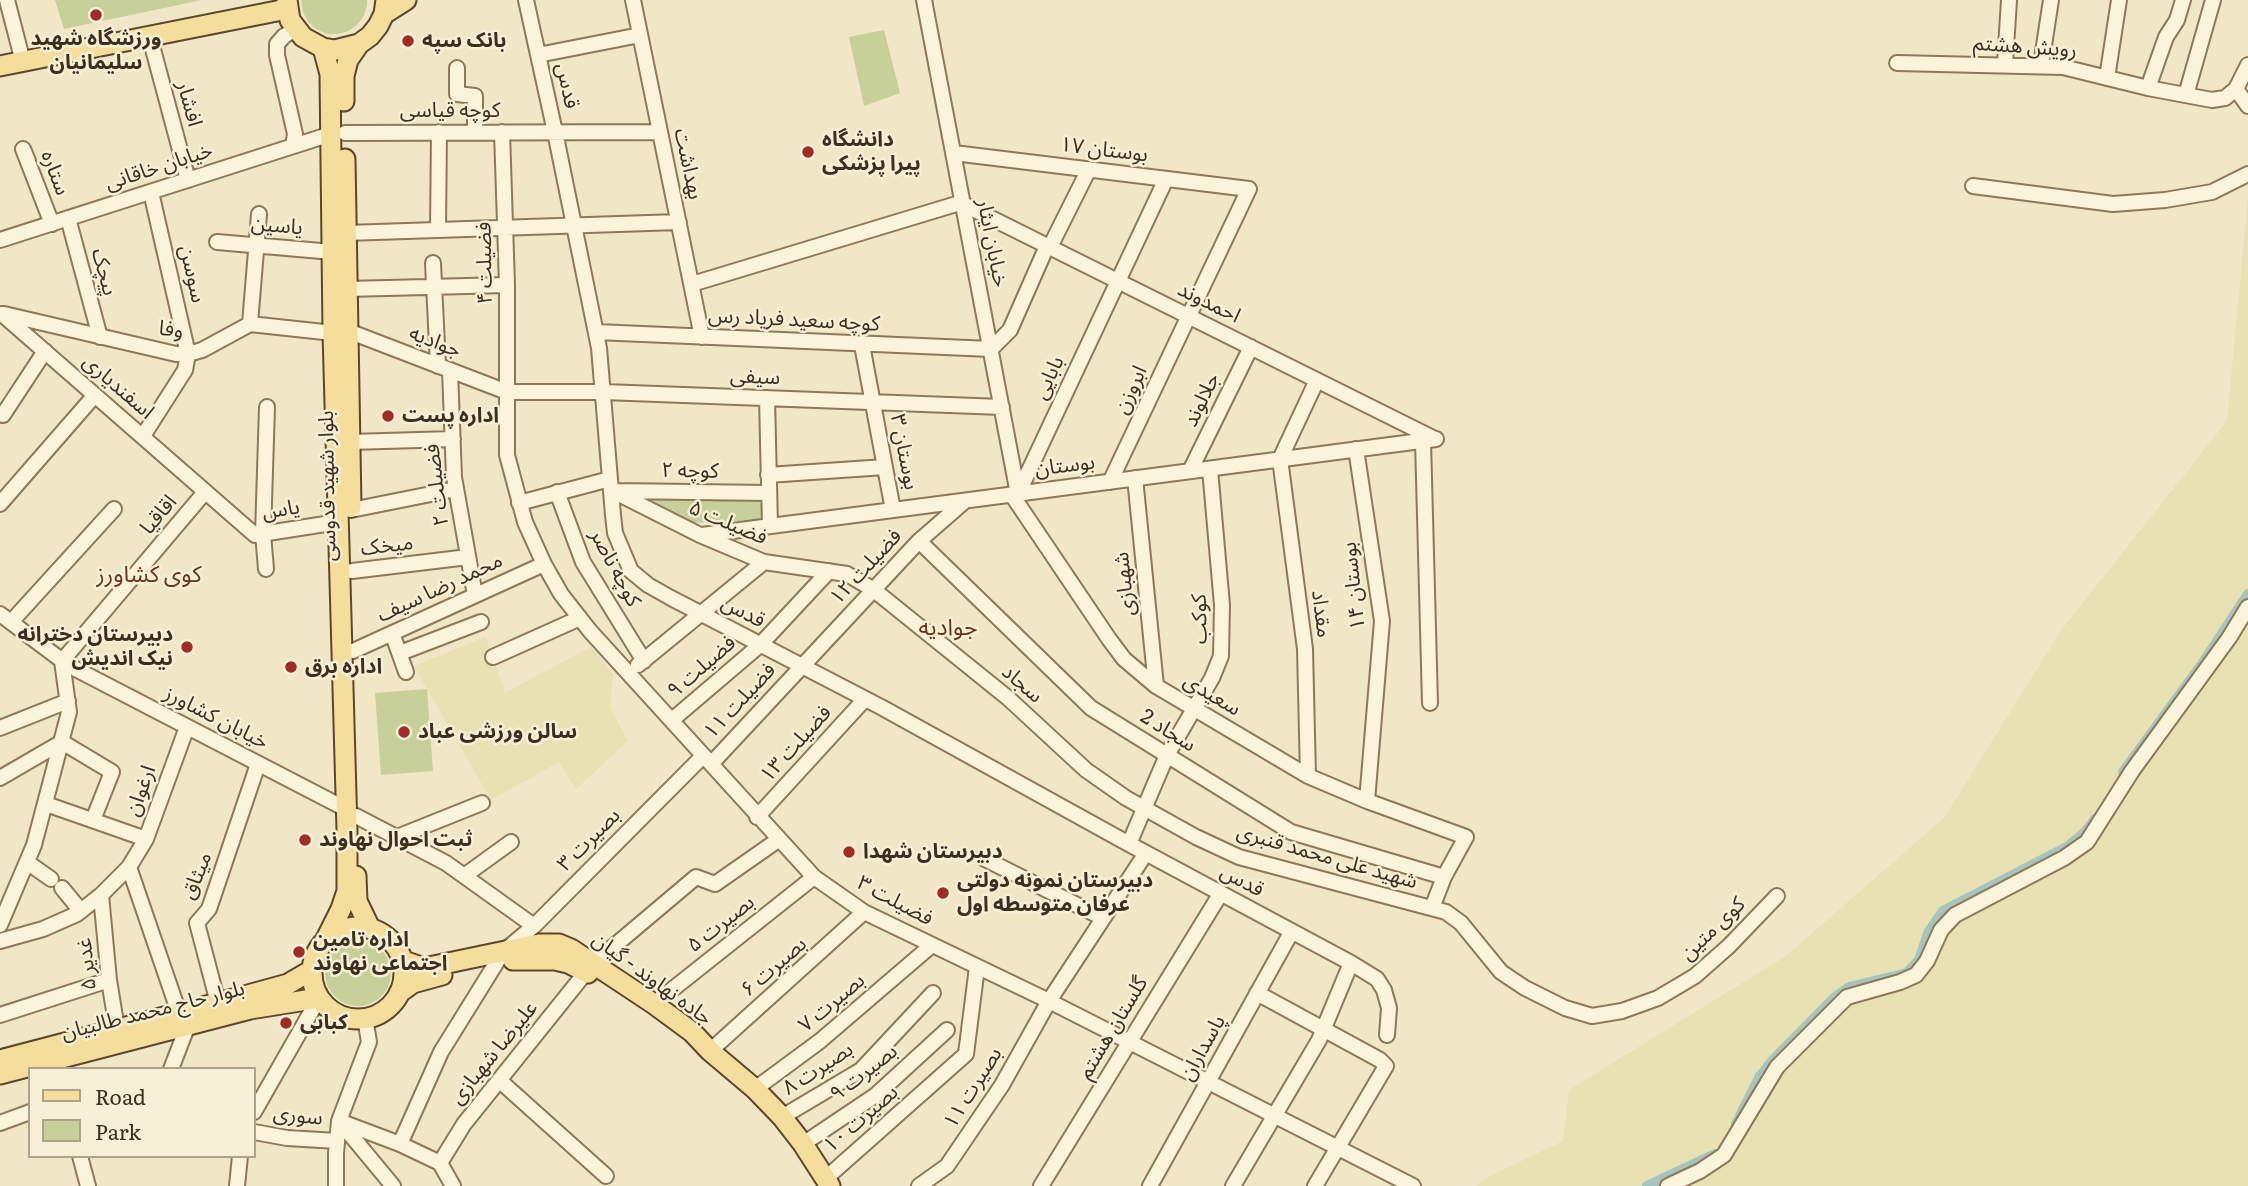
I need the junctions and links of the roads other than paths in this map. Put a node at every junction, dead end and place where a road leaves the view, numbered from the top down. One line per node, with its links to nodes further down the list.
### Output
1 (7, 0): 19 (street)
2 (406, 0): 12 (main road)
3 (526, 0): 18 (street, قدس)
4 (633, 0): 14 (street, بهداشت)
5 (925, 0): 38 (street, خیابان ایثار)
6 (2009, 0): 21 (street)
7 (2051, 0): 22 (street)
8 (2119, 0): 26 (street)
9 (2183, 0): 27 (street)
10 (2213, 0): 29 (street)
11 (287, 5): 13 (main road); 15 (main road)
12 (385, 7): 16 (main road, بلوار شهید قدوسی)
13 (296, 29): 17 (main road); 37 (street)
14 (640, 34): 18 (street); 35 (street, بهداشت)
15 (150, 38): 19 (main road); 43 (street, افشار)
16 (359, 44): 17 (main road); 36 (main road, بلوار شهید قدوسی)
17 (323, 48): 36 (main road)
18 (538, 55): 34 (street, قدس)
19 (23, 62): 24 (main road)
20 (1897, 62): 21 (street, رویش هشتم)
21 (2006, 64): 22 (street, رویش هشتم)
22 (2041, 65): 26 (street, رویش هشتم)
23 (2248, 65): 28 (street)
24 (0, 66)
25 (457, 68): 32 (street)
26 (2107, 78): 27 (street, رویش هشتم)
27 (2148, 88): 29 (street, رویش هشتم)
28 (2236, 89): 29 (street, رویش هشتم); 30 (street)
29 (2186, 95)
30 (2248, 106)
31 (439, 132): 32 (street, کوچه قیاسی); 36 (street, کوچه قیاسی); 54 (street)
32 (475, 132): 33 (street, کوچه قیاسی)
33 (502, 132): 34 (street, کوچه قیاسی); 53 (street, فضیلت ۴)
34 (555, 132): 35 (street, کوچه قیاسی); 52 (street, قدس)
35 (660, 132): 50 (street, بهداشت)
36 (338, 133): 37 (street, خیابان خاقانی); 55 (main road, بلوار شهید قدوسی); 60 (main road, بلوار شهید قدوسی)
37 (293, 146): 43 (street, خیابان خاقانی)
38 (954, 153): 40 (street, بوستان ۱۷); 47 (street, خیابان ایثار)
39 (28, 161): 51 (street, ستاره)
40 (1089, 169): 42 (street, بوستان ۱۷); 59 (street)
41 (2248, 174): 44 (street)
42 (1166, 179): 45 (street, بوستان ۱۷); 62 (street, بابایی)
43 (188, 180): 46 (street, خیابان خاقانی)
44 (1973, 186)
45 (1249, 189): 68 (street, ابروزن)
46 (152, 192): 49 (street, خیابان خاقانی); 78 (street, سوسن)
47 (963, 203): 59 (street, احمدوند); 63 (street); 76 (street, خیابان ایثار)
48 (259, 214): 58 (street)
49 (68, 218): 51 (street, خیابان خاقانی); 72 (street, پیچک)
50 (679, 222): 52 (street); 63 (street, بهداشت)
51 (52, 223): 56 (street, خیابان خاقانی)
52 (574, 225): 53 (street); 71 (street, قدس)
53 (505, 228): 54 (street); 64 (street, فضیلت ۴)
54 (438, 230): 55 (street)
55 (346, 233): 66 (main road, بلوار شهید قدوسی)
56 (0, 240)
57 (217, 242): 58 (street, یاسین)
58 (256, 245): 60 (street, یاسین); 69 (street)
59 (1049, 246): 62 (street, احمدوند); 76 (street)
60 (333, 252): 70 (main road, بلوار شهید قدوسی)
61 (433, 263): 65 (street, فضیلت ۲)
62 (1118, 281): 68 (street, احمدوند); 106 (street, بابایی)
63 (692, 284): 73 (street, بهداشت)
64 (507, 285): 65 (street); 82 (street, فضیلت ۴)
65 (433, 288): 66 (street); 79 (street, فضیلت ۲)
66 (347, 289): 70 (main road, بلوار شهید قدوسی)
67 (1, 314): 72 (street, وفا); 77 (street, اسفندیاری)
68 (1189, 316): 75 (street, احمدوند); 100 (street, ابروزن)
69 (250, 324): 70 (street); 78 (street, وفا)
70 (341, 332): 79 (street, جوادیه); 92 (main road, بلوار شهید قدوسی); 112 (main road, بلوار شهید قدوسی)
71 (596, 332): 73 (street, کوچه سعید فریاد رس); 81 (street, قدس)
72 (100, 337): 78 (street, وفا)
73 (702, 337): 74 (street, کوچه سعید فریاد رس)
74 (862, 345): 76 (street, کوچه سعید فریاد رس); 85 (street, بوستان ۳)
75 (1251, 347): 80 (street, احمدوند); 97 (street, جلالوند)
76 (991, 349): 87 (street, خیابان ایثار)
77 (45, 351): 83 (street, اسفندیاری); 88 (street)
78 (188, 354): 89 (street)
79 (444, 368): 82 (street, جوادیه); 90 (street, فضیلت ۲)
80 (1317, 380): 91 (street, احمدوند); 94 (street)
81 (604, 392): 82 (street, سیفی); 84 (street, سیفی); 101 (street, قدس)
82 (507, 393): 108 (street, فضیلت ۳)
83 (95, 395): 89 (street, اسفندیاری); 109 (street)
84 (767, 398): 85 (street, سیفی); 98 (street)
85 (873, 402): 87 (street, سیفی); 95 (street, بوستان ۳)
86 (267, 407): 114 (street)
87 (1002, 407): 106 (street, خیابان ایثار)
88 (3, 415)
89 (143, 436): 103 (street, اسفندیاری)
90 (453, 439): 92 (street); 102 (street, فضیلت ۲)
91 (1429, 440): 93 (street, بوستان); 143 (street)
92 (350, 443): 112 (main road, بلوار شهید قدوسی)
93 (1356, 449): 94 (street, بوستان); 154 (street, بوستان ۱۴)
94 (1280, 459): 96 (street, بوستان); 152 (street, مقداد)
95 (885, 467): 98 (street); 111 (street, بوستان ۳)
96 (1210, 469): 97 (street, بوستان); 144 (street, کوکب)
97 (1190, 471): 99 (street, بوستان)
98 (768, 475): 105 (street)
99 (1135, 478): 100 (street, بوستان); 140 (street, شهبازی)
100 (1110, 482): 106 (street, بوستان)
101 (610, 485): 104 (street, کوچه ۲); 105 (street, کوچه ۲); 115 (street, فضیلت ۵); 126 (street, قدس)
102 (456, 489): 112 (street, یاس); 117 (street, فضیلت ۲)
103 (205, 492): 114 (street, یاس); 135 (street, اقاقیا)
104 (557, 492): 108 (street, کوچه ۲); 136 (street, کوچه ناصر)
105 (768, 493): 113 (street)
106 (1015, 494): 107 (street, بوستان); 140 (street, سعیدی)
107 (966, 501): 111 (street, بوستان); 116 (street, فضیلت ۱۲)
108 (519, 503): 119 (street, فضیلت ۳)
109 (0, 504)
110 (114, 509): 127 (street)
111 (893, 510): 113 (street, بوستان)
112 (344, 516): 114 (street, یاس); 121 (main road, بلوار شهید قدوسی); 158 (main road, بلوار شهید قدوسی)
113 (770, 526): 115 (street, بوستان)
114 (263, 534): 120 (street)
115 (700, 536): 118 (street, فضیلت ۵)
116 (919, 541): 123 (street, فضیلت ۱۲); 149 (street, سجاد 2)
117 (468, 557): 121 (street, میخک); 124 (street, فضیلت ۲)
118 (764, 562): 122 (street, فضیلت ۵); 126 (street)
119 (544, 564): 124 (street, محمد رضا سیف); 128 (street, فضیلت ۳)
120 (266, 569)
121 (352, 571): 132 (main road, بلوار شهید قدوسی)
122 (829, 571): 123 (street, فضیلت ۵); 131 (street, فضیلت ۹)
123 (874, 590): 137 (street, فضیلت ۱۲); 157 (street, سجاد)
124 (475, 595): 130 (street, محمد رضا سیف)
125 (2248, 607): 245 (street)
126 (700, 614): 131 (street, قدس); 136 (street)
127 (5, 618): 135 (street, خیابان کشاورز)
128 (580, 618): 134 (street); 139 (street, فضیلت ۳)
129 (481, 622): 133 (street)
130 (392, 633): 132 (street, محمد رضا سیف); 133 (street)
131 (760, 645): 137 (street, قدس); 145 (street, فضیلت ۹)
132 (353, 651): 158 (main road, بلوار شهید قدوسی)
133 (400, 653): 138 (street)
134 (493, 657)
135 (62, 661): 142 (street); 146 (street, خیابان کشاورز)
136 (644, 661): 139 (street)
137 (801, 667): 141 (street, قدس); 150 (street, فضیلت ۱۱)
138 (406, 672)
139 (629, 673): 145 (street, فضیلت ۳)
140 (1156, 686): 144 (street, سعیدی)
141 (865, 699): 159 (street, فضیلت ۱۳); 165 (street, قدس)
142 (68, 701): 147 (street); 148 (street)
143 (1430, 703)
144 (1195, 709): 149 (street, کوکب); 152 (street, سعیدی)
145 (672, 720): 150 (street, فضیلت ۳)
146 (187, 727): 151 (street, خیابان کشاورز); 162 (street, ارغوان)
147 (0, 729)
148 (62, 743): 153 (street); 156 (street); 160 (street)
149 (1167, 755): 157 (street, کوکب); 172 (street, سجاد 2)
150 (707, 760): 159 (street, فضیلت ۳); 181 (street, بصیرت ۳)
151 (258, 764): 158 (street, خیابان کشاورز); 199 (street, میثاق)
152 (1308, 776): 154 (street, سعیدی)
153 (0, 778)
154 (1367, 802): 172 (street, سعیدی)
155 (482, 803): 161 (street)
156 (46, 804): 160 (street); 168 (street)
157 (1144, 808): 165 (street, کوکب); 176 (street, شهید علی محمد قنبری)
158 (351, 812): 161 (street, خیابان کشاورز); 182 (main road, بلوار شهید قدوسی); 184 (main road, بلوار شهید قدوسی)
159 (757, 817): 163 (street, فضیلت ۳)
160 (93, 820): 162 (street)
161 (397, 837): 170 (street, خیابان کشاورز)
162 (146, 839): 169 (street, ارغوان)
163 (778, 840): 171 (street, فضیلت ۳); 190 (street, علیرضا شهبازی)
164 (512, 842): 170 (street)
165 (1129, 844): 166 (street, قدس)
166 (1146, 853): 173 (street, قدس); 179 (street, بصیرت ۱۱)
167 (982, 858): 179 (street)
168 (27, 862): 177 (street); 180 (street)
169 (130, 867): 174 (street, ارغوان); 203 (street)
170 (464, 876): 181 (street, خیابان کشاورز)
171 (814, 877): 178 (street, فضیلت ۳); 200 (street, بصیرت ۵)
172 (1444, 877): 176 (street)
173 (1220, 893): 183 (street, قدس); 208 (street, گلستان هشتم)
174 (102, 895): 177 (street, ارغوان); 193 (street, غدیر ۵)
175 (1777, 896): 176 (street, کوی متین)
176 (1429, 907)
177 (81, 911): 185 (street, ارغوان)
178 (864, 912): 186 (street, فضیلت ۳); 209 (street, بصیرت ۶)
179 (1103, 918): 198 (street, بصیرت ۱۱)
180 (0, 925)
181 (534, 926): 187 (street, بصیرت ۳)
182 (370, 928): 184 (main road); 188 (main road)
183 (1292, 931): 189 (street, قدس); 196 (street, پاسداران)
184 (326, 939): 192 (main road)
185 (0, 941)
186 (932, 945): 191 (street, فضیلت ۳); 217 (street, بصیرت ۷)
187 (501, 957): 188 (main road, جاده نهاوند - گیان); 190 (main road, جاده نهاوند - گیان); 194 (main road, جاده نهاوند - گیان); 226 (street, بصیرت ۳)
188 (401, 960): 194 (main road)
189 (1351, 963): 204 (street); 207 (street, قدس)
190 (590, 967): 200 (main road, جاده نهاوند - گیان); 209 (main road, جاده نهاوند - گیان); 215 (street, علیرضا شهبازی)
191 (977, 967): 198 (street, فضیلت ۳); 233 (street, بصیرت ۱۰)
192 (312, 970): 197 (main road); 199 (main road, بلوار حاج محمد طالبیان)
193 (109, 980): 201 (street); 205 (street, غدیر ۵)
194 (399, 993): 202 (main road)
195 (933, 993): 221 (street, بصیرت ۸)
196 (1257, 993): 204 (street); 216 (street, پاسداران)
197 (319, 998): 202 (main road); 203 (main road, بلوار حاج محمد طالبیان); 218 (street)
198 (1049, 1001): 208 (street, فضیلت ۳); 239 (street, بصیرت ۱۱)
199 (218, 1003): 203 (main road, بلوار حاج محمد طالبیان)
200 (654, 1004): 209 (main road, جاده نهاوند - گیان)
201 (0, 1015)
202 (365, 1018): 222 (street)
203 (184, 1019): 205 (main road, بلوار حاج محمد طالبیان); 211 (main road, بلوار حاج محمد طالبیان); 212 (street)
204 (1322, 1028): 220 (street); 228 (street)
205 (117, 1029): 210 (main road, بلوار حاج محمد طالبیان)
206 (947, 1030): 227 (street, بصیرت ۹)
207 (1387, 1035)
208 (1129, 1041): 216 (street, فضیلت ۳); 240 (street, گلستان هشتم)
209 (710, 1051): 217 (main road, جاده نهاوند - گیان)
210 (0, 1060)
211 (57, 1064)
212 (172, 1067)
213 (28, 1069): 214 (main road, بلوار حاج محمد طالبیان)
214 (0, 1074)
215 (499, 1080): 231 (street, علیرضا شهبازی); 232 (street)
216 (1208, 1082): 220 (street, فضیلت ۳); 241 (street, پاسداران)
217 (755, 1089): 221 (main road, جاده نهاوند - گیان)
218 (256, 1108)
219 (28, 1113): 223 (street)
220 (1275, 1116): 228 (street, فضیلت ۳); 242 (street)
221 (782, 1117): 227 (main road, جاده نهاوند - گیان)
222 (339, 1121): 225 (street); 226 (street); 237 (street)
223 (0, 1123)
224 (256, 1132): 225 (street, سوری)
225 (337, 1141): 236 (street)
226 (400, 1144): 231 (street)
227 (803, 1144): 233 (main road, جاده نهاوند - گیان)
228 (1338, 1148): 243 (street); 244 (street, فضیلت ۳)
229 (81, 1158): 234 (street)
230 (240, 1158): 235 (street)
231 (440, 1163): 238 (street)
232 (607, 1176)
233 (827, 1182)
234 (88, 1186)
235 (237, 1186)
236 (336, 1186)
237 (393, 1186)
238 (453, 1186)
239 (919, 1186)
240 (1041, 1186)
241 (1150, 1186)
242 (1233, 1186)
243 (1315, 1186)
244 (1413, 1186)
245 (1668, 1186)

